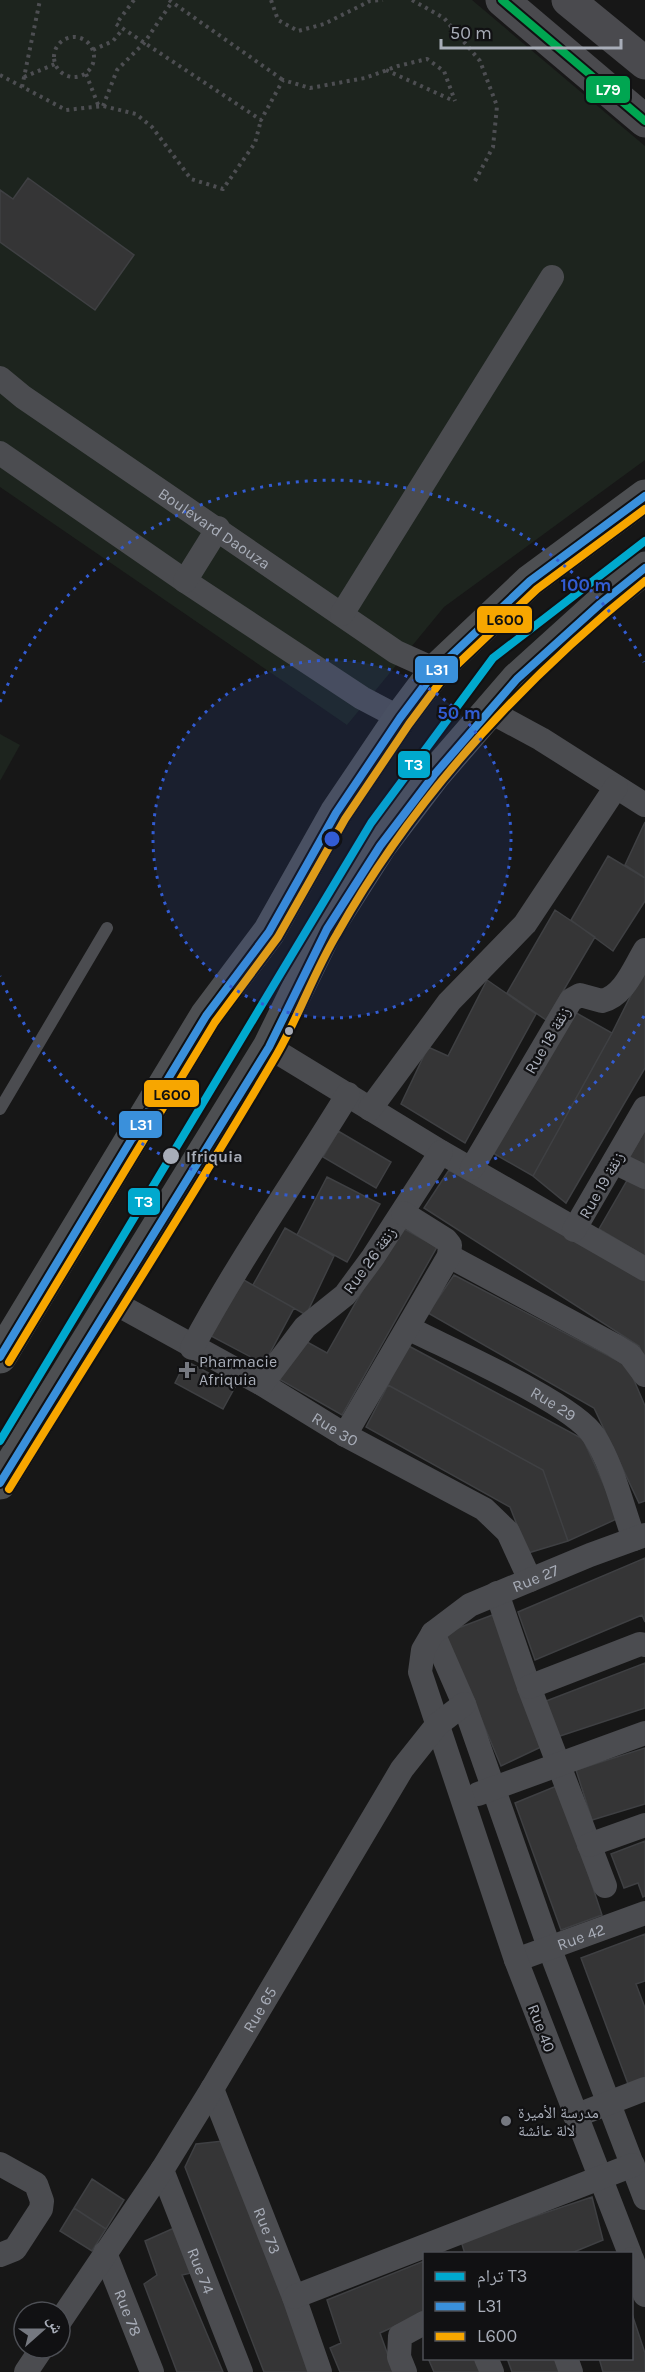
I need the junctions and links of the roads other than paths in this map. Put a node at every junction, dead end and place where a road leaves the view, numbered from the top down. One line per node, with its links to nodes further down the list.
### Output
1 (502, 0): 4 (main road)
2 (568, 0): 3 (main road)
3 (645, 63)
4 (645, 121)
5 (552, 277): 12 (street)
6 (0, 378): 9 (street, Boulevard Daouza)
7 (2, 459): 11 (street)
8 (645, 496): 13 (main road)
9 (218, 528): 11 (street); 12 (street, Boulevard Daouza)
10 (645, 568): 14 (main road)
11 (185, 581): 15 (street)
12 (342, 614): 13 (street, Boulevard Daouza)
13 (436, 670): 15 (main road)
14 (489, 711): 16 (street); 20 (main road)
15 (400, 718): 36 (main road)
16 (616, 787): 17 (street); 24 (street)
17 (645, 805)
18 (107, 928): 23 (lane)
19 (645, 950): 27 (street, Rue 18 زنقة)
20 (269, 1047): 21 (street); 33 (main road)
21 (348, 1094): 24 (street); 35 (street)
22 (645, 1108): 26 (street, Rue 19 زنقة)
23 (0, 1109)
24 (370, 1109): 25 (street)
25 (441, 1152): 27 (street); 29 (street, Rue 26 زنقة)
26 (614, 1162): 28 (street); 30 (street, Rue 19 زنقة)
27 (472, 1168): 30 (street)
28 (645, 1177)
29 (403, 1213): 31 (street); 38 (street, Rue 26 زنقة)
30 (574, 1230): 32 (street)
31 (449, 1256): 34 (street); 37 (street)
32 (645, 1269)
33 (113, 1302): 35 (street, Rue 30); 40 (main road)
34 (408, 1328): 39 (street); 41 (street, Rue 29)
35 (192, 1348): 38 (street, Rue 30)
36 (0, 1357)
37 (645, 1375)
38 (262, 1384): 39 (street, Rue 30)
39 (345, 1435): 42 (street, Rue 30)
40 (0, 1483)
41 (639, 1537): 42 (street, Rue 27)
42 (530, 1580): 43 (street, Rue 27)
43 (497, 1593): 44 (street, Rue 27); 46 (street)
44 (433, 1634): 47 (street); 48 (street, Rue 40)
45 (645, 1645): 46 (street)
46 (529, 1688): 50 (street)
47 (464, 1704): 48 (street, Rue 65); 51 (street)
48 (436, 1725): 52 (street, Rue 40); 59 (street, Rue 65)
49 (645, 1733): 50 (street)
50 (559, 1764): 51 (street); 54 (street)
51 (493, 1789): 52 (street); 57 (street)
52 (464, 1799): 58 (street, Rue 40)
53 (645, 1825): 54 (street)
54 (589, 1845): 55 (street)
55 (605, 1886)
56 (645, 1913): 57 (street, Rue 42)
57 (549, 1947): 58 (street, Rue 42); 61 (street)
58 (516, 1960): 62 (street, Rue 40)
59 (212, 2089): 65 (street, Rue 65); 76 (street, Rue 73)
60 (645, 2089): 61 (street)
61 (609, 2104): 62 (street); 64 (street)
62 (575, 2116): 66 (street, Rue 40)
63 (0, 2164): 73 (street)
64 (633, 2165): 66 (street); 67 (street)
65 (162, 2170): 71 (street, Rue 65); 80 (street, Rue 74)
66 (600, 2178): 68 (street); 70 (street, Rue 40)
67 (645, 2198)
68 (443, 2246): 69 (street)
69 (425, 2252)
70 (624, 2252)
71 (105, 2253): 77 (street, Rue 65); 79 (street, Rue 78)
72 (423, 2253): 76 (street)
73 (0, 2255)
74 (633, 2271): 75 (street, Rue 40)
75 (645, 2295)
76 (294, 2297): 81 (street, Rue 73)
77 (72, 2303)
78 (419, 2325): 82 (street)
79 (152, 2372)
80 (241, 2372)
81 (320, 2372)
82 (405, 2372)

